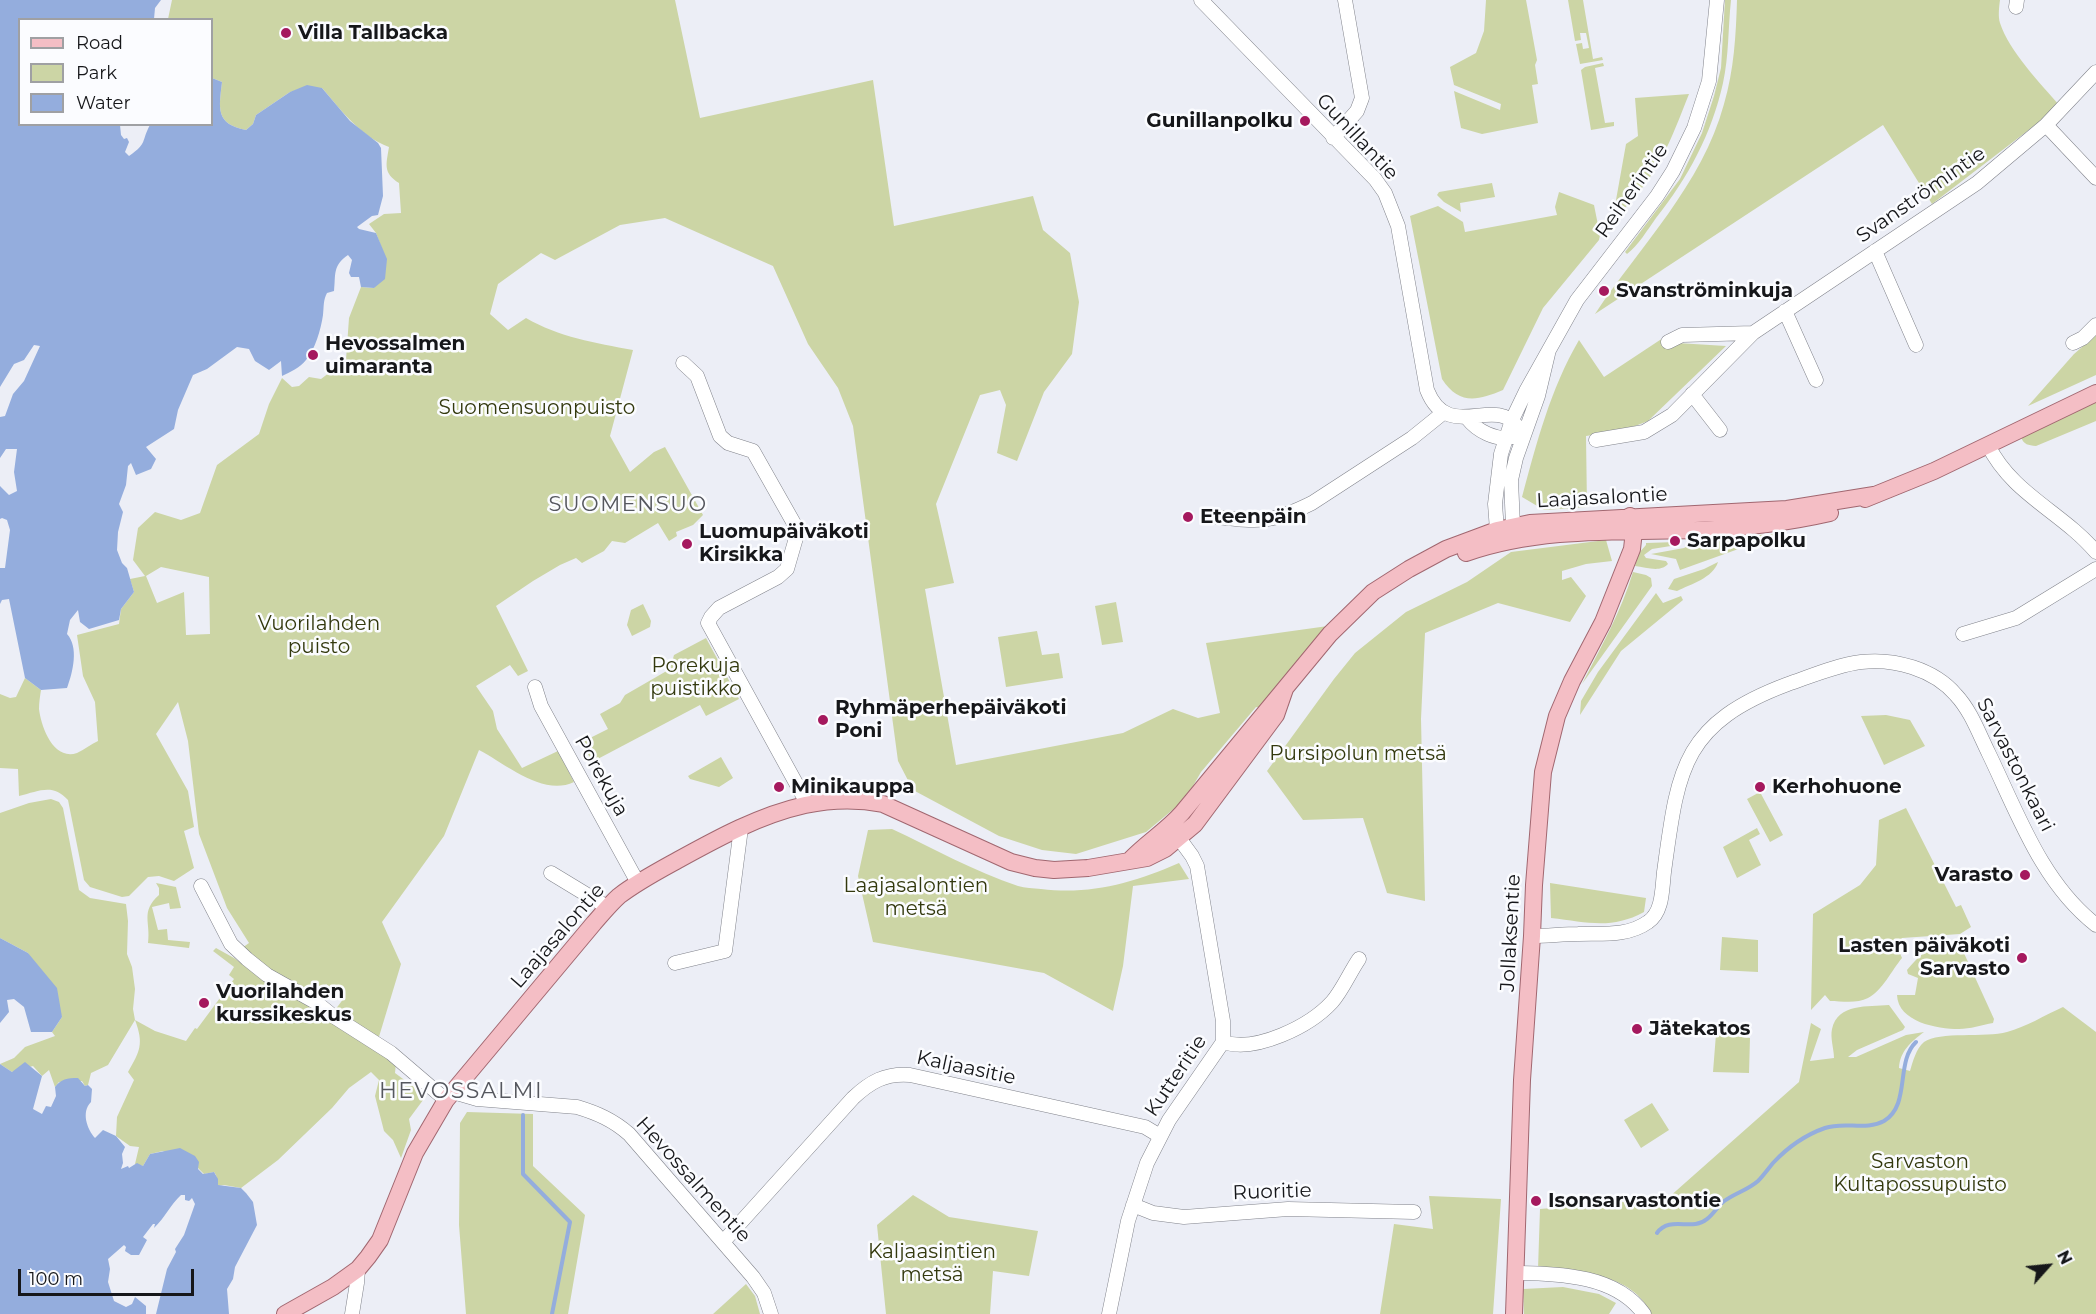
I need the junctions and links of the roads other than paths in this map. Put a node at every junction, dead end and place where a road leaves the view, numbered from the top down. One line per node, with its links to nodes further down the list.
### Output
1 (1201, 0): 6 (street, Gunillantie)
2 (1345, 0): 6 (street)
3 (1717, 0): 15 (street, Reiherintie)
4 (2096, 72): 5 (street, Svanströmintie)
5 (2046, 125): 7 (street); 8 (street, Svanströmintie)
6 (1333, 138): 20 (street, Gunillantie)
7 (2096, 178)
8 (1875, 251): 9 (street, Svanströmintie); 14 (street)
9 (1785, 310): 11 (street, Svanströmintie); 17 (street)
10 (2096, 325): 13 (street)
11 (1753, 333): 12 (street); 19 (street, Svanströmintie)
12 (1668, 342)
13 (2073, 343)
14 (1916, 345)
15 (1548, 354): 22 (street, Reiherintie); 24 (street, Reiherintie)
16 (683, 363): 35 (street)
17 (1816, 380)
18 (2096, 393): 27 (main road, Laajasalontie)
19 (1692, 394): 23 (street); 26 (street, Svanströmintie)
20 (1443, 413): 21 (street); 28 (street)
21 (1467, 418): 22 (street); 25 (street)
22 (1512, 420): 24 (street); 25 (street, Reiherintie)
23 (1720, 430)
24 (1524, 435): 25 (street); 29 (street, Reiherintie)
25 (1505, 439): 29 (street, Reiherintie)
26 (1596, 440)
27 (1988, 445): 30 (main road, Laajasalontie); 31 (street)
28 (1217, 517)
29 (1506, 533): 30 (main road, Laajasalontie); 37 (main road, Laajasalontie)
30 (1628, 535): 43 (main road, Jollaksentie)
31 (2096, 552)
32 (2096, 568): 33 (street)
33 (1963, 634)
34 (535, 687): 39 (street, Porekuja)
35 (808, 805): 36 (main road, Laajasalontie); 37 (main road, Laajasalontie)
36 (741, 828): 39 (main road, Laajasalontie); 45 (street)
37 (1175, 832): 46 (street, Kutteritie)
38 (551, 873): 41 (street)
39 (638, 883): 41 (main road, Laajasalontie)
40 (201, 886): 47 (street)
41 (608, 907): 47 (main road, Laajasalontie)
42 (2096, 925): 43 (street, Sarvastonkaari)
43 (1532, 936): 53 (main road, Jollaksentie)
44 (1359, 958): 46 (street)
45 (675, 963)
46 (1223, 1042): 48 (street, Kutteritie)
47 (450, 1096): 51 (street, Hevossalmentie); 52 (main road, Laajasalontie)
48 (1160, 1136): 49 (street, Kutteritie); 51 (street, Kaljaasitie)
49 (1133, 1205): 50 (street, Ruoritie); 57 (street, Kutteritie)
50 (1414, 1212)
51 (723, 1242): 56 (street, Hevossalmentie)
52 (357, 1269): 54 (main road, Laajasalontie); 55 (street)
53 (1515, 1273): 58 (main road, Jollaksentie); 59 (street)
54 (285, 1314)
55 (352, 1314)
56 (771, 1314)
57 (1108, 1314)
58 (1514, 1314)
59 (1644, 1314)

